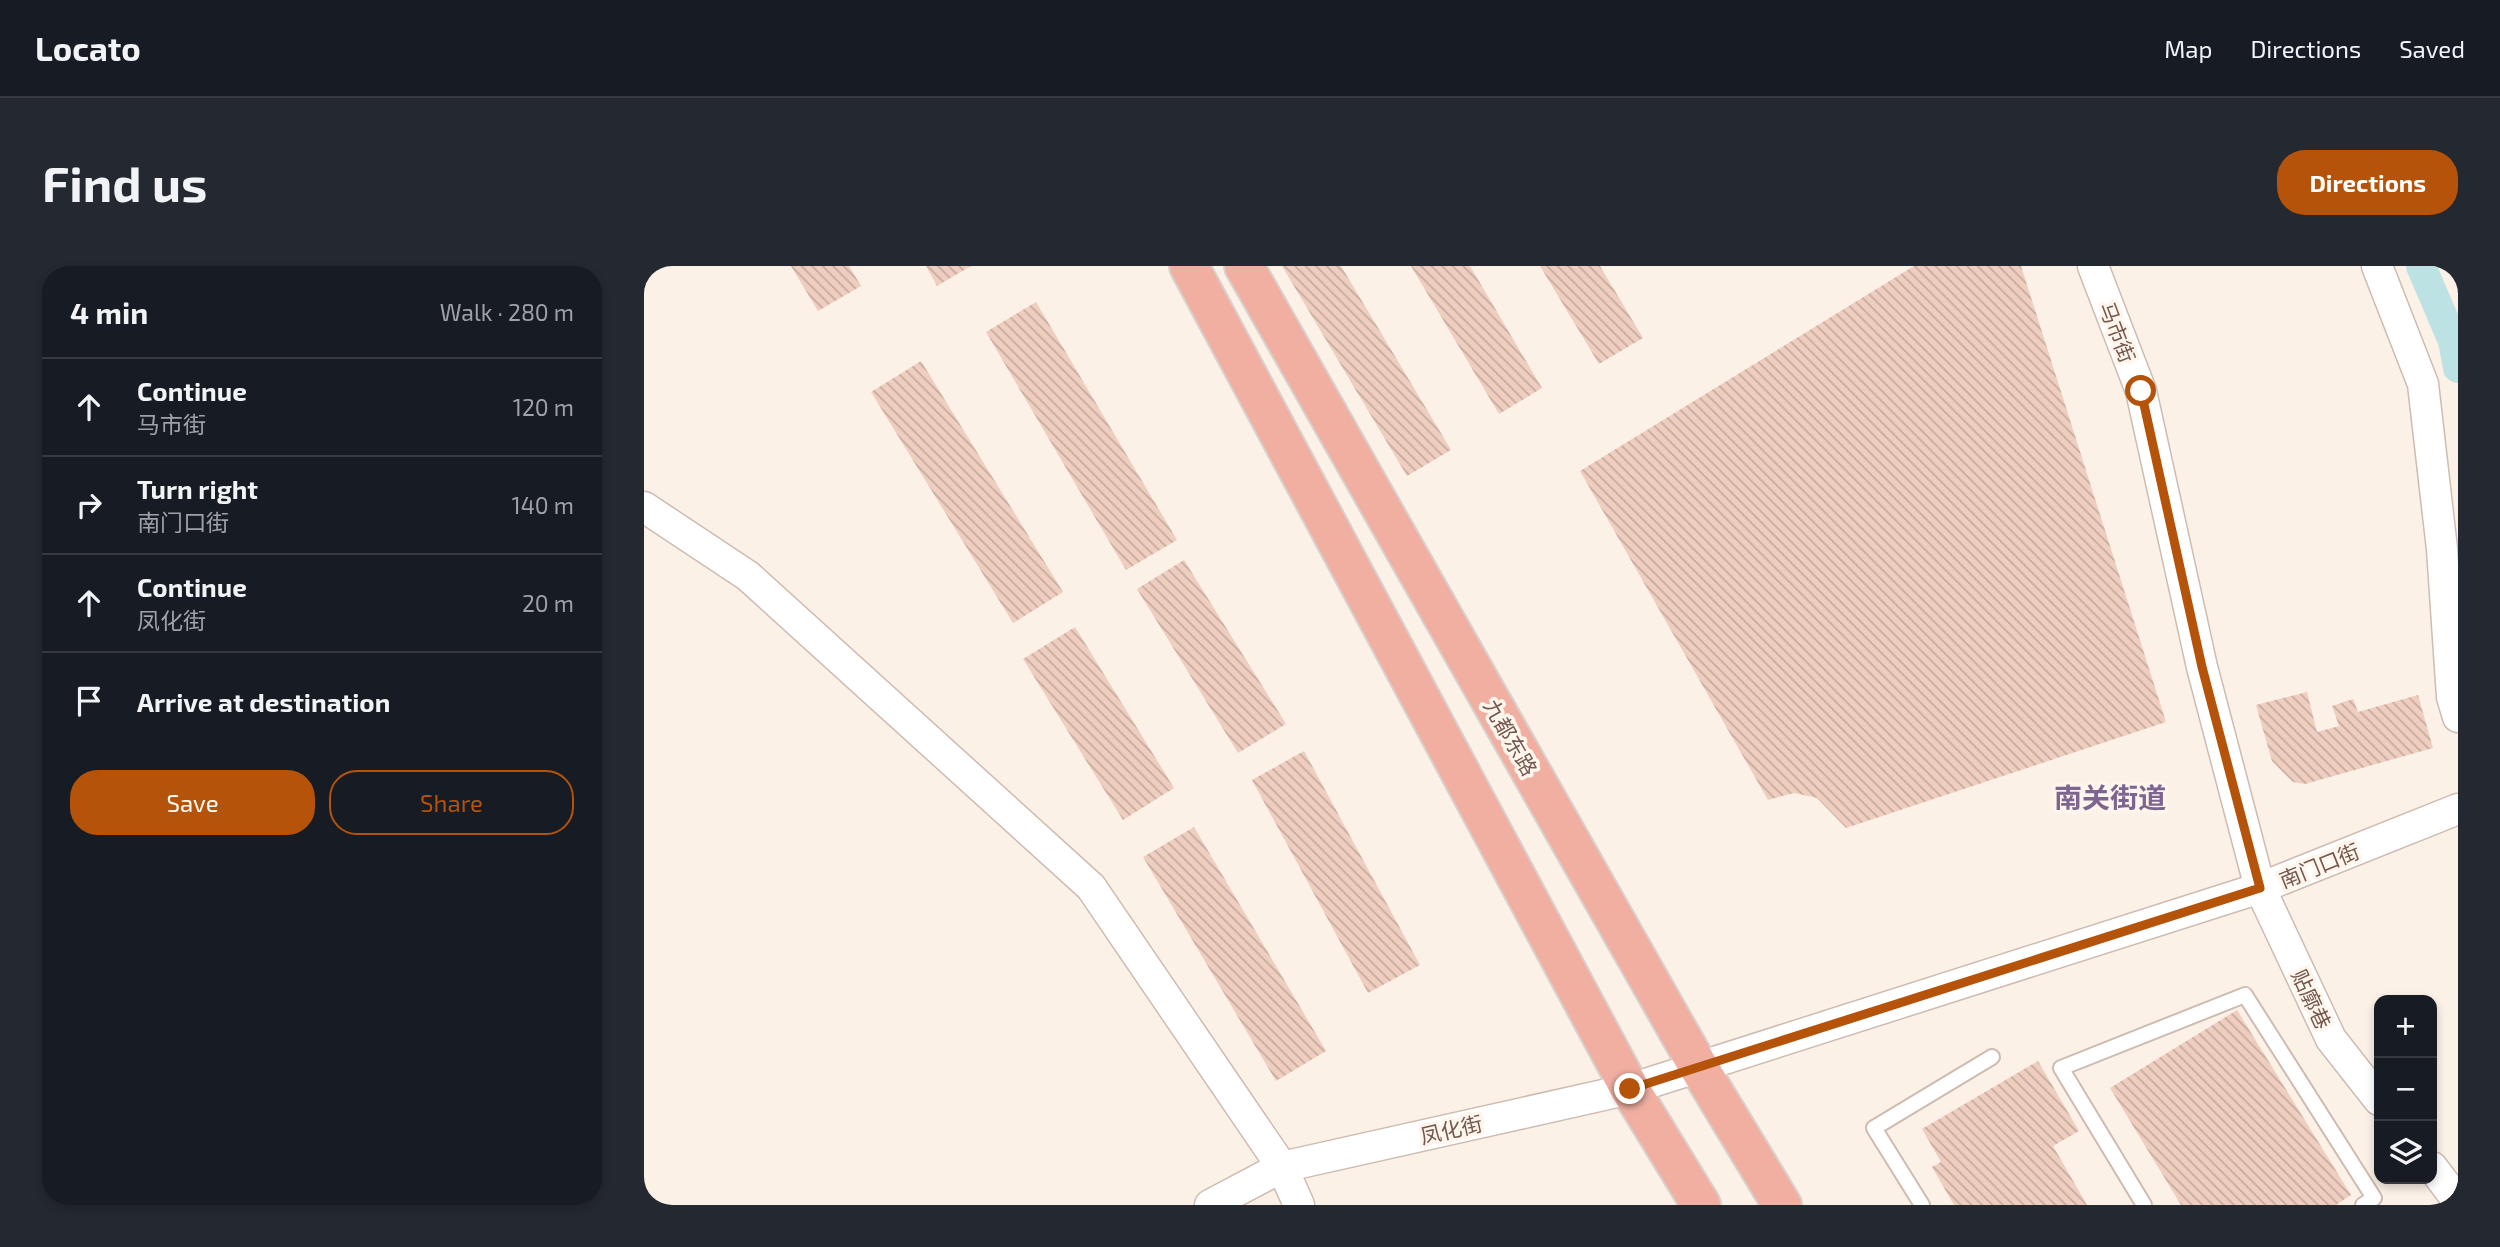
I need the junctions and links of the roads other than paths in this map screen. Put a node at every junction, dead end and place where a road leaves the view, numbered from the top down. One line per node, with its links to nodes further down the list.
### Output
1 (1189, 266): 11 (highway)
2 (1244, 266): 10 (highway, 九都东路)
3 (2093, 266): 8 (street, 马市街)
4 (2377, 266): 6 (street)
5 (644, 507): 13 (street)
6 (2458, 717)
7 (2458, 809): 8 (street, 南门口街)
8 (2260, 888): 10 (street, 南门口街); 12 (street, 贴廓巷)
9 (1992, 1057): 20 (lane)
10 (1698, 1066): 11 (street, 凤化街); 19 (highway, 九都东路)
11 (1630, 1089): 13 (street, 凤化街); 18 (highway)
12 (2374, 1094)
13 (1282, 1167): 16 (street, 凤化街); 17 (street)
14 (2437, 1173): 15 (street)
15 (2458, 1200)
16 (1210, 1205)
17 (1299, 1205)
18 (1701, 1205)
19 (1782, 1205)
20 (1922, 1205)
21 (2144, 1205): 22 (lane)
22 (2363, 1205)

